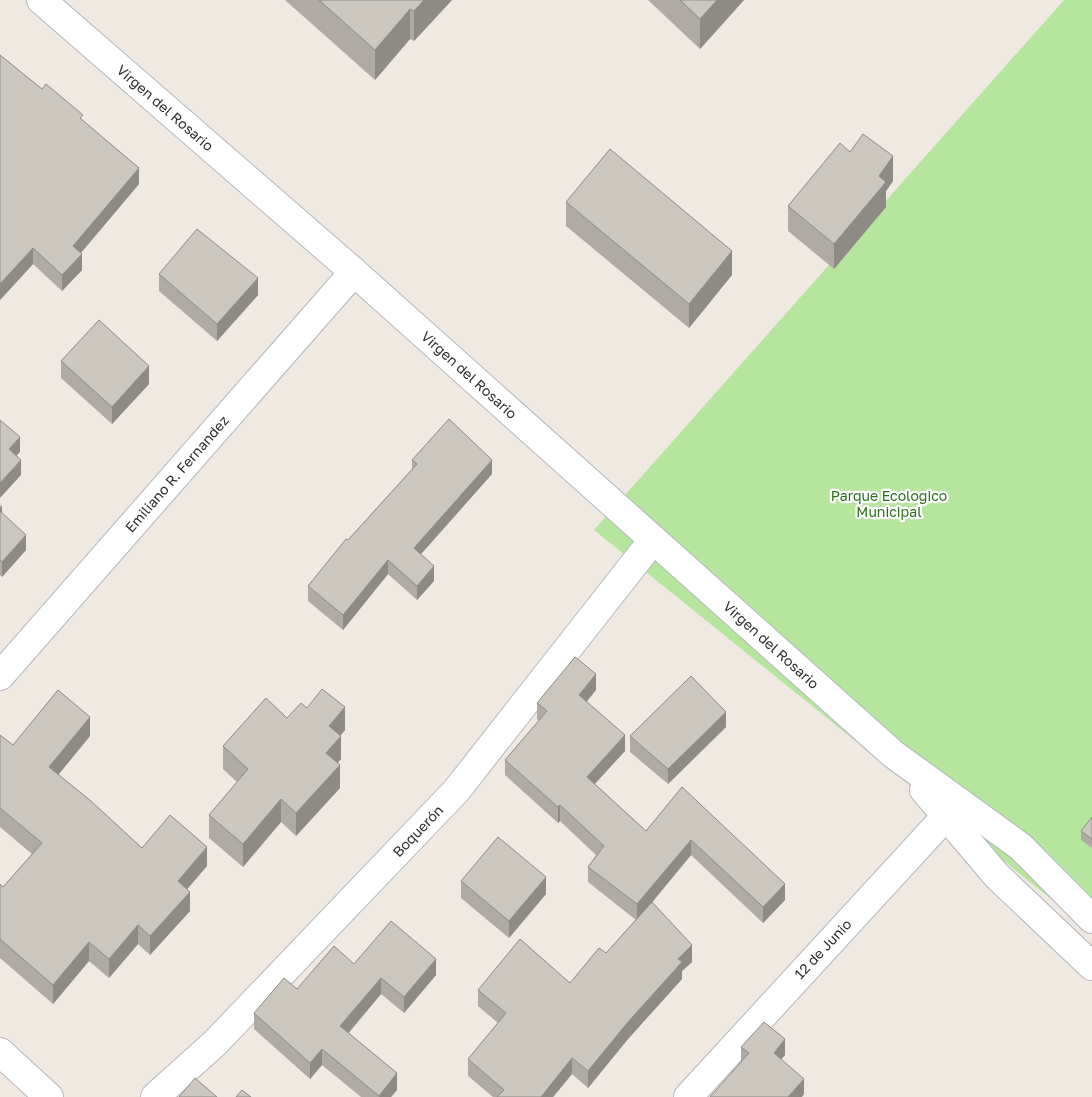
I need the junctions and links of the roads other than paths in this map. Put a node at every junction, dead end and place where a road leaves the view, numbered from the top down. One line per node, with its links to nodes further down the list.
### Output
1 (41, 0): 2 (street, Virgen del Rosario)
2 (354, 272): 3 (street, Virgen del Rosario); 4 (street, Emiliano R. Fernandez)
3 (653, 540): 5 (street, Virgen del Rosario); 10 (street, Boquerón)
4 (0, 676)
5 (953, 809): 6 (street); 7 (street); 11 (street, 12 de Junio)
6 (1092, 919)
7 (1092, 966)
8 (0, 1052): 9 (street)
9 (49, 1097)
10 (155, 1097)
11 (688, 1097)

